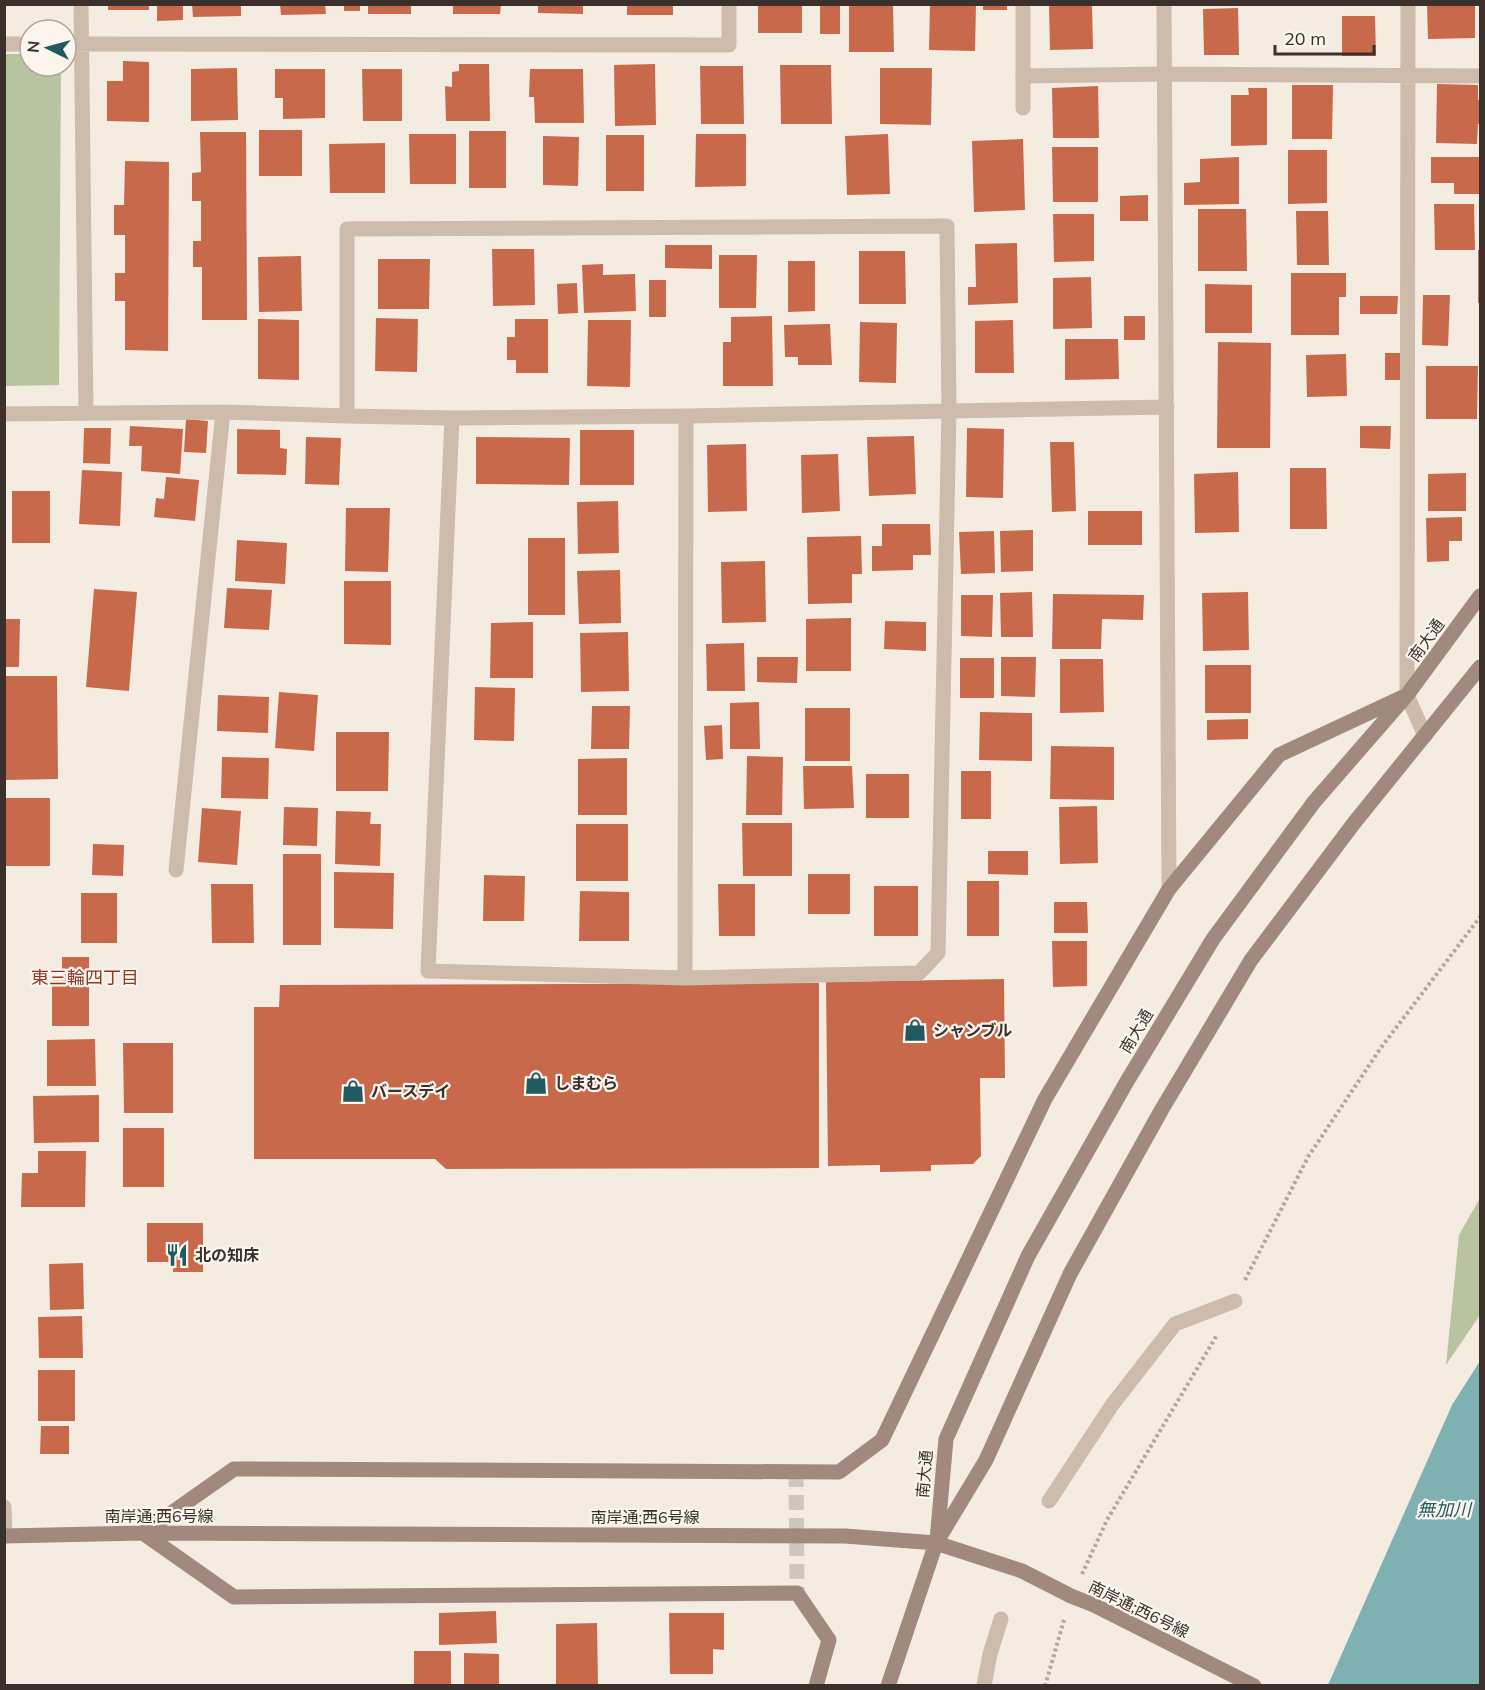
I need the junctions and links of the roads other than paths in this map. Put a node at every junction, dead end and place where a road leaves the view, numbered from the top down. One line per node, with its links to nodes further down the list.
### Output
1 (81, 4): 7 (street)
2 (729, 4): 7 (street)
3 (1023, 4): 9 (street)
4 (1164, 4): 8 (street)
5 (1408, 4): 10 (street)
6 (78, 44): 7 (street)
7 (82, 44): 16 (street)
8 (1165, 74): 9 (street); 10 (street); 13 (street)
9 (1023, 76): 12 (street)
10 (1408, 76): 11 (street); 23 (street)
11 (1480, 76)
12 (1023, 108)
13 (1167, 406): 14 (street); 26 (street)
14 (950, 411): 18 (street); 19 (street); 27 (street)
15 (222, 412): 16 (street); 19 (street); 25 (street)
16 (86, 413): 17 (street)
17 (4, 414)
18 (686, 416): 20 (street); 27 (street)
19 (347, 417): 20 (street)
20 (452, 418): 27 (street)
21 (1480, 596): 23 (street, 南大通)
22 (1480, 667): 24 (street, 南大通)
23 (1407, 695): 24 (street); 26 (street); 33 (street, 南大通)
24 (1425, 736): 33 (street, 南大通)
25 (176, 870)
26 (1169, 889): 31 (street)
27 (685, 978)
28 (1235, 1300): 29 (street)
29 (1049, 1502)
30 (4, 1507): 32 (street)
31 (143, 1533): 32 (street, 南岸通;西6号線); 33 (street, 南岸通;西6号線); 35 (street)
32 (5, 1536)
33 (936, 1543): 36 (street, 南大通); 38 (street, 南岸通;西6号線)
34 (1001, 1619): 37 (street)
35 (816, 1686)
36 (888, 1686)
37 (984, 1686)
38 (1254, 1686)

